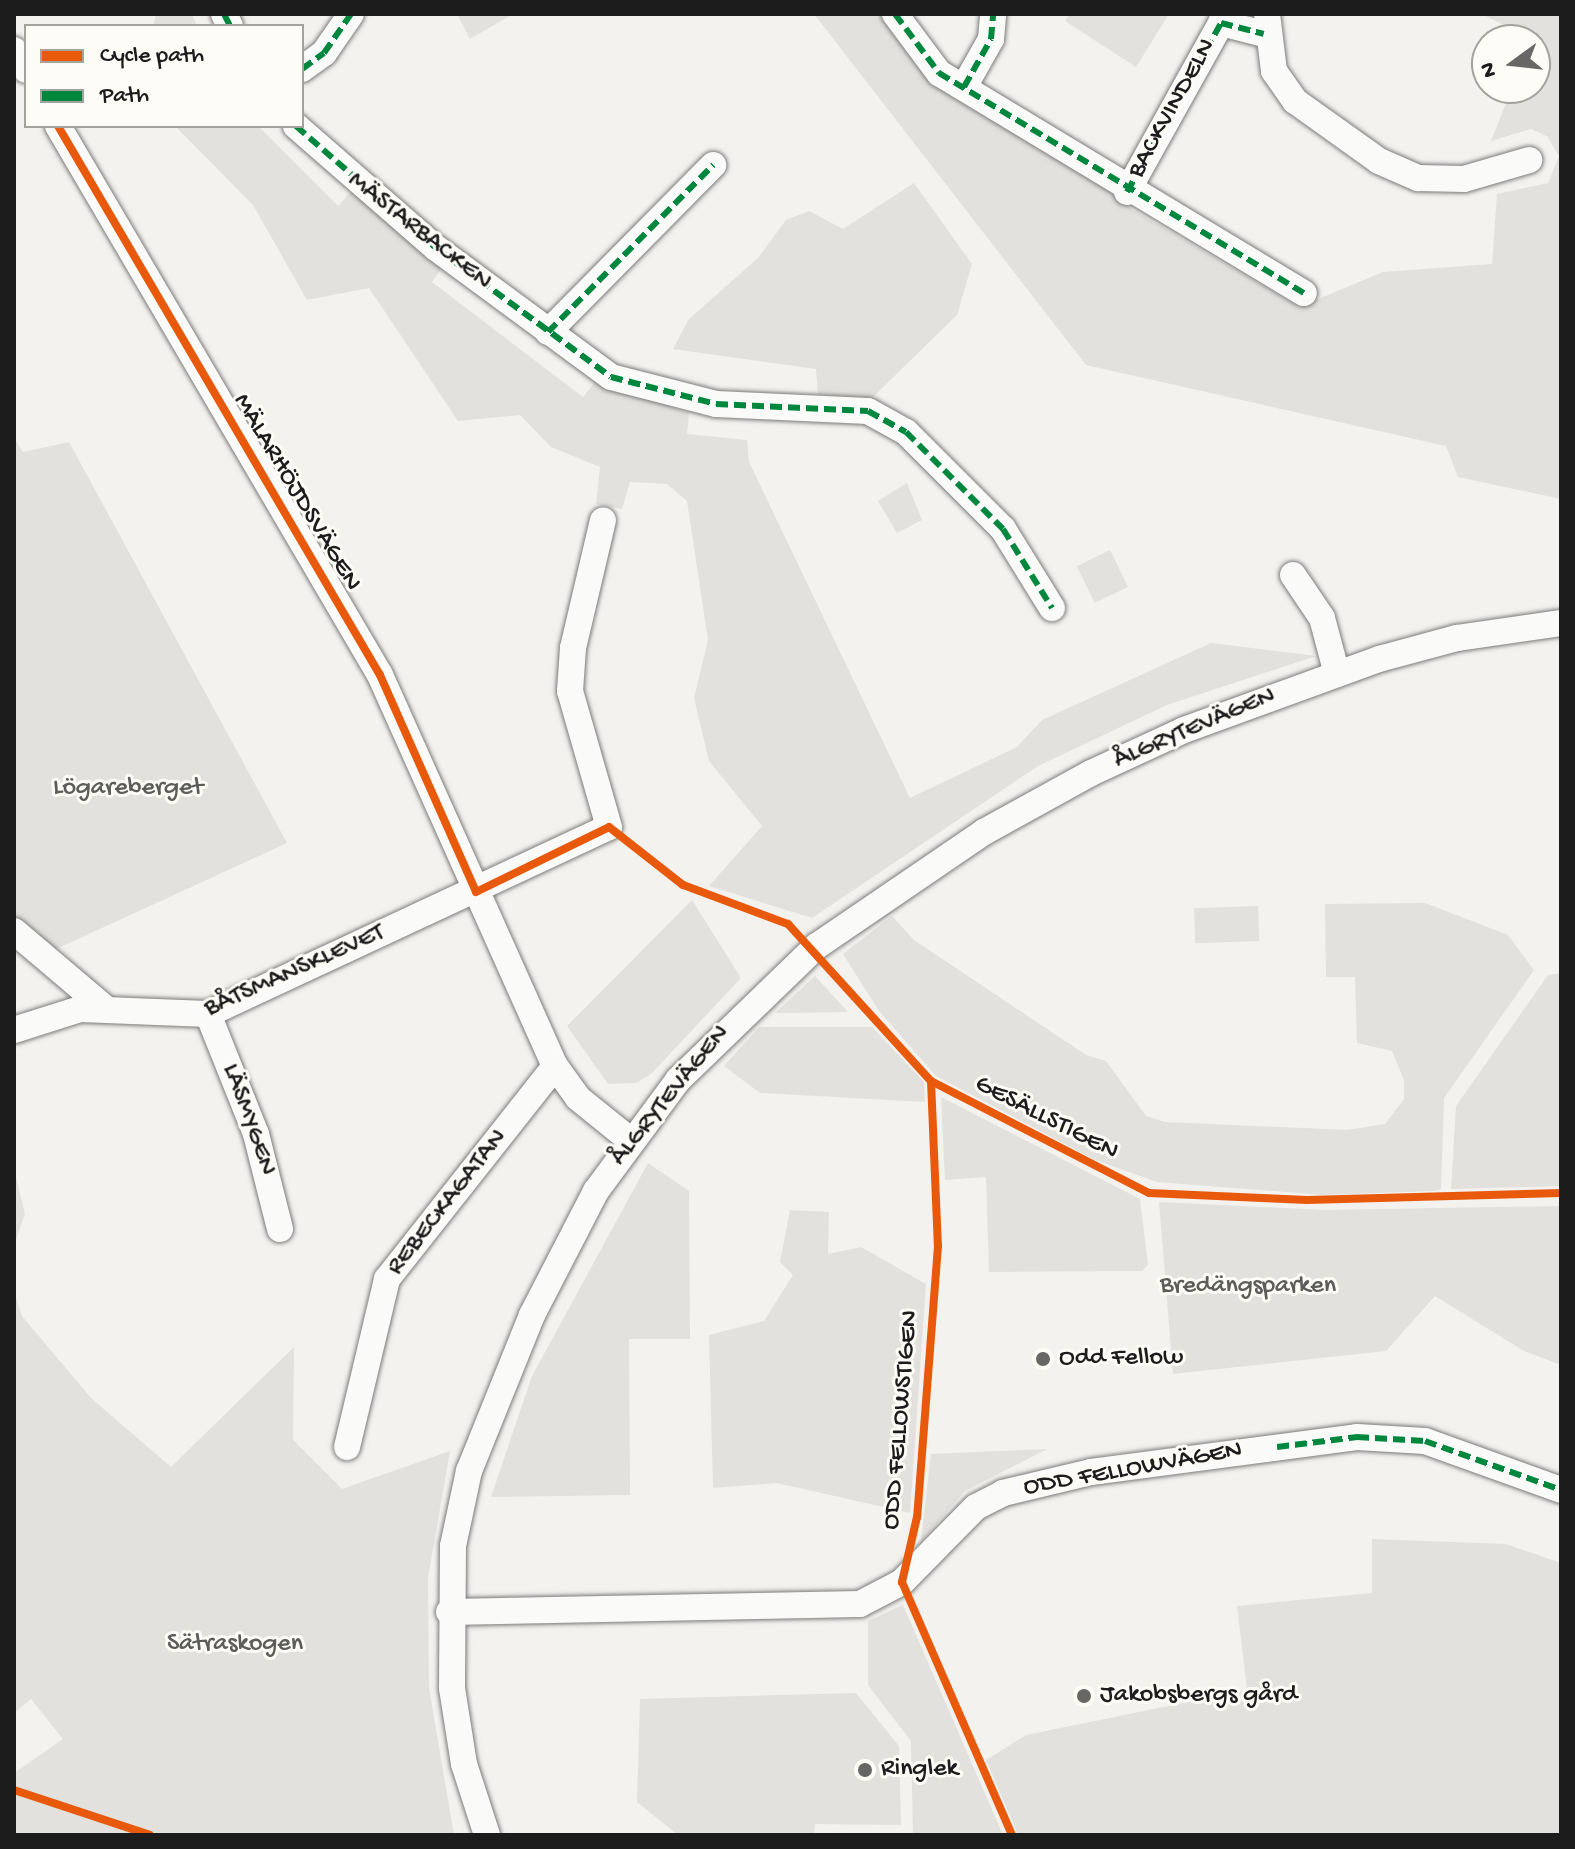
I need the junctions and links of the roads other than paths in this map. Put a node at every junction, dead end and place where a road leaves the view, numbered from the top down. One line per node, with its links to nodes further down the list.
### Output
1 (351, 14): 5 (street)
2 (895, 14): 6 (street, BACKVINDELN)
3 (993, 14): 6 (street)
4 (1265, 24): 9 (street, BACKVINDELN); 11 (street, BACKVINDELN)
5 (304, 68)
6 (964, 87): 11 (street, BACKVINDELN)
7 (59, 128): 19 (street, MÄLARHÖJDSVÄGEN)
8 (298, 128): 13 (street, MÄSTARBACKEN)
9 (1529, 160)
10 (713, 165): 13 (street)
11 (1127, 192): 12 (street, BACKVINDELN)
12 (1304, 293)
13 (548, 332): 16 (street, MÄSTARBACKEN)
14 (603, 520): 19 (street, BÅTSMANSKLEVET)
15 (1293, 575): 18 (street)
16 (1052, 608)
17 (1561, 623): 18 (street, ÅLGRYTEVÄGEN)
18 (1337, 674): 25 (street, ÅLGRYTEVÄGEN)
19 (476, 892): 22 (street, BÅTSMANSKLEVET); 24 (street, MÄLARHÖJDSVÄGEN)
20 (14, 931): 21 (street)
21 (106, 1009): 22 (street, BÅTSMANSKLEVET); 23 (street, BÅTSMANSKLEVET)
22 (208, 1014): 26 (street, LÄSMYGEN)
23 (14, 1030)
24 (555, 1066): 25 (street, MÄLARHÖJDSVÄGEN); 27 (street, REBECKAGATAN)
25 (630, 1140): 29 (street, ÅLGRYTEVÄGEN)
26 (280, 1229)
27 (347, 1447)
28 (1561, 1490): 29 (street, ODD FELLOWVÄGEN)
29 (449, 1612): 30 (street, ÅLGRYTEVÄGEN)
30 (487, 1835)

